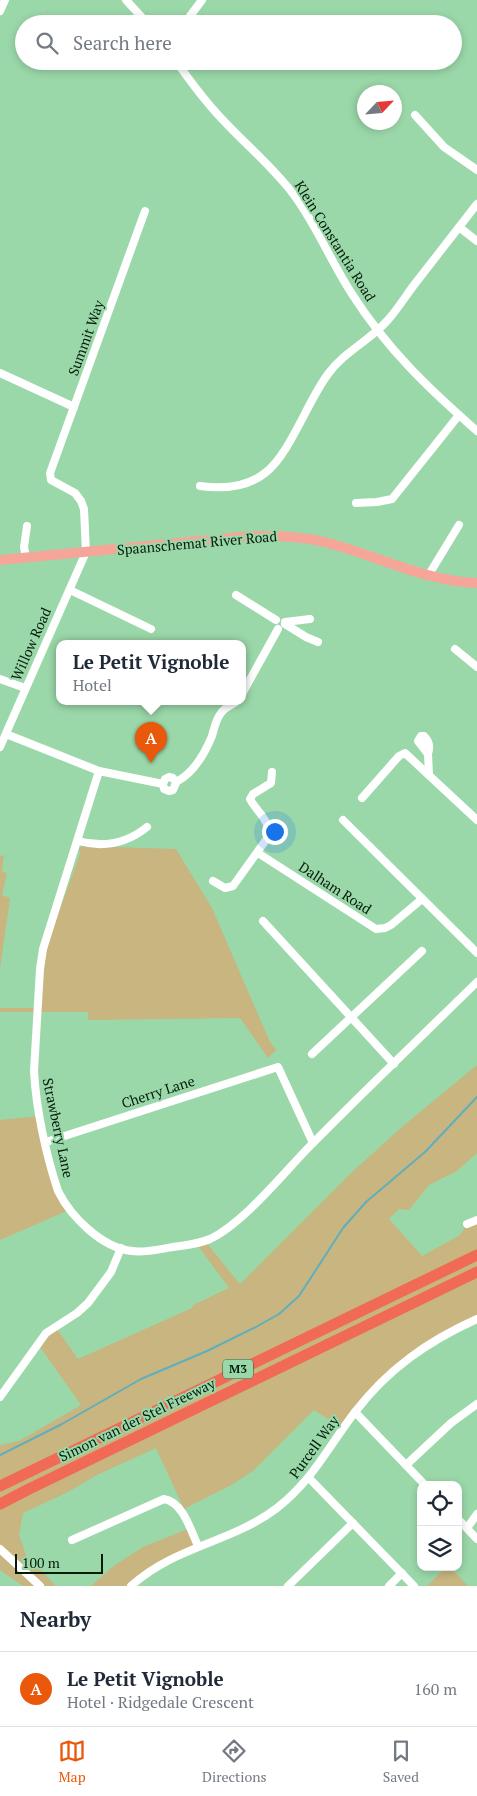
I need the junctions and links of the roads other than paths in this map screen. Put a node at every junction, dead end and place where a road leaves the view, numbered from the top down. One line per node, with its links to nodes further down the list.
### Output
1 (5, 0): 4 (street)
2 (126, 0): 5 (street)
3 (202, 0): 6 (street)
4 (0, 11)
5 (140, 15)
6 (191, 15)
7 (183, 70): 14 (street, Klein Constantia Road)
8 (415, 115): 9 (street)
9 (477, 170)
10 (477, 204): 12 (street)
11 (145, 211): 16 (street, Summit Way)
12 (459, 227): 13 (street); 14 (street)
13 (477, 241)
14 (377, 330): 17 (street, Klein Constantia Road); 19 (street)
15 (0, 373): 16 (street)
16 (74, 408): 23 (street, Summit Way)
17 (459, 415): 18 (street, Klein Constantia Road); 20 (street)
18 (477, 431)
19 (200, 486)
20 (356, 504)
21 (26, 526): 24 (street)
22 (459, 526): 26 (street)
23 (86, 552): 24 (main road, Spaanschemat River Road); 26 (main road, Spaanschemat River Road); 28 (street, Willow Road)
24 (26, 558): 25 (main road, Spaanschemat River Road)
25 (0, 560)
26 (428, 576): 27 (main road, Spaanschemat River Road)
27 (477, 582)
28 (70, 590): 32 (street); 38 (street, Willow Road)
29 (236, 595): 31 (street)
30 (310, 619): 31 (street)
31 (283, 625): 33 (street); 37 (street)
32 (151, 629)
33 (318, 642)
34 (455, 649): 35 (street)
35 (477, 667)
36 (0, 680): 38 (street)
37 (246, 687)
38 (25, 688): 40 (street, Willow Road)
39 (232, 705): 43 (street)
40 (6, 734): 41 (street, Willow Road); 43 (street)
41 (0, 747)
42 (428, 754): 45 (street)
43 (99, 771): 50 (street, Strawberry Lane)
44 (272, 772): 51 (street)
45 (429, 775): 46 (street); 48 (street)
46 (362, 798)
47 (343, 820): 53 (street)
48 (477, 820)
49 (147, 827): 50 (street)
50 (78, 841): 61 (street, Strawberry Lane)
51 (258, 853): 52 (street); 53 (street, Dalham Road)
52 (212, 881)
53 (422, 899): 56 (street)
54 (263, 921): 58 (street)
55 (422, 951): 58 (street)
56 (477, 953)
57 (477, 982): 60 (street, Strawberry Lane)
58 (350, 1017): 59 (street); 60 (street)
59 (312, 1054)
60 (394, 1064): 62 (street, Strawberry Lane)
61 (46, 1142): 62 (street, Cherry Lane); 65 (street, Strawberry Lane)
62 (313, 1143): 65 (street, Strawberry Lane)
63 (477, 1220): 64 (street)
64 (467, 1224)
65 (121, 1248): 71 (street)
66 (477, 1254): 77 (highway, Simon van der Stel Freeway / M3)
67 (477, 1272): 69 (highway, Simon van der Stel Freeway / M3)
68 (477, 1280): 69 (highway)
69 (386, 1317): 78 (highway, Simon van der Stel Freeway / M3)
70 (477, 1319): 73 (street, Purcell Way)
71 (0, 1397)
72 (477, 1404): 74 (street)
73 (355, 1412): 74 (street); 75 (street, Purcell Way)
74 (406, 1465): 76 (street)
75 (309, 1478): 80 (street); 85 (street, Purcell Way)
76 (421, 1481)
77 (0, 1486)
78 (0, 1504)
79 (477, 1514): 82 (street)
80 (353, 1523): 87 (street); 90 (street)
81 (462, 1523): 82 (street)
82 (467, 1528): 83 (street)
83 (477, 1538)
84 (72, 1540): 85 (street)
85 (198, 1546): 89 (street, Purcell Way)
86 (0, 1550): 88 (street)
87 (402, 1573): 91 (street); 92 (street)
88 (40, 1586)
89 (131, 1586)
90 (288, 1586)
91 (389, 1586)
92 (414, 1586)

